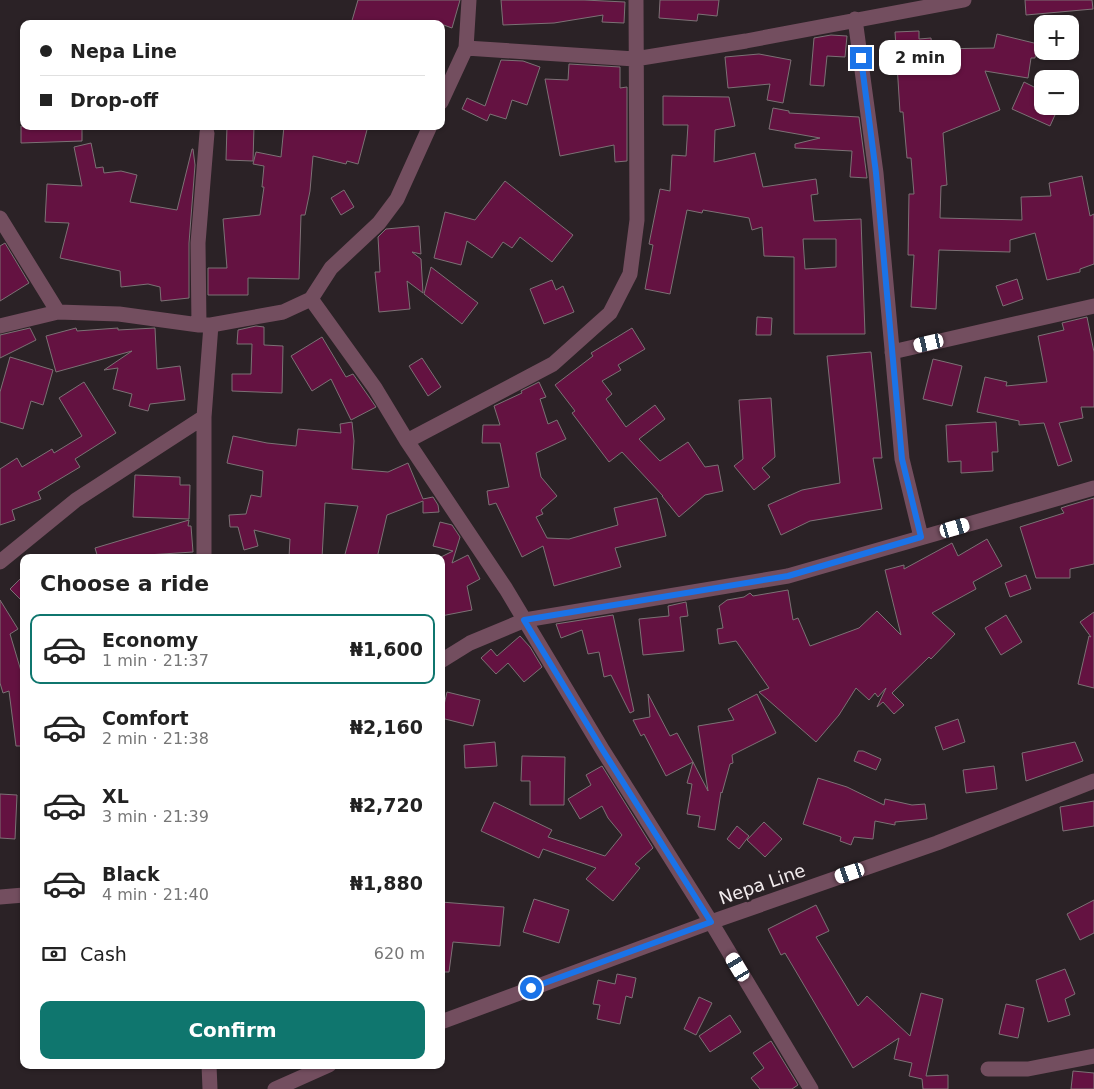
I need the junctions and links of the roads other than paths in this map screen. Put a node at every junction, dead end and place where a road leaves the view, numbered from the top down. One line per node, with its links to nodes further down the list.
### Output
1 (468, 0): 5 (street)
2 (636, 0): 6 (street)
3 (964, 0): 4 (street)
4 (856, 20): 6 (street); 16 (street)
5 (466, 48): 6 (street); 7 (street)
6 (635, 58): 18 (street)
7 (445, 93)
8 (428, 130): 11 (street)
9 (207, 133): 14 (street)
10 (0, 218): 13 (street)
11 (311, 299): 14 (street); 18 (street)
12 (1094, 306): 16 (street)
13 (58, 312): 14 (street); 15 (street)
14 (205, 325): 17 (street)
15 (0, 326)
16 (892, 352): 20 (street)
17 (204, 417): 21 (street); 22 (street)
18 (407, 441): 23 (street)
19 (1094, 488): 20 (street)
20 (921, 537): 23 (street)
21 (204, 554)
22 (0, 562)
23 (524, 620): 24 (street); 28 (street)
24 (445, 659)
25 (1094, 781): 28 (street, Nepa Line)
26 (20, 895): 27 (street)
27 (0, 897)
28 (711, 922): 29 (street, Nepa Line); 36 (street)
29 (445, 1021)
30 (1094, 1056): 31 (street)
31 (988, 1068)
32 (210, 1069): 34 (street)
33 (320, 1069): 35 (street)
34 (210, 1089)
35 (275, 1089)
36 (811, 1089)

